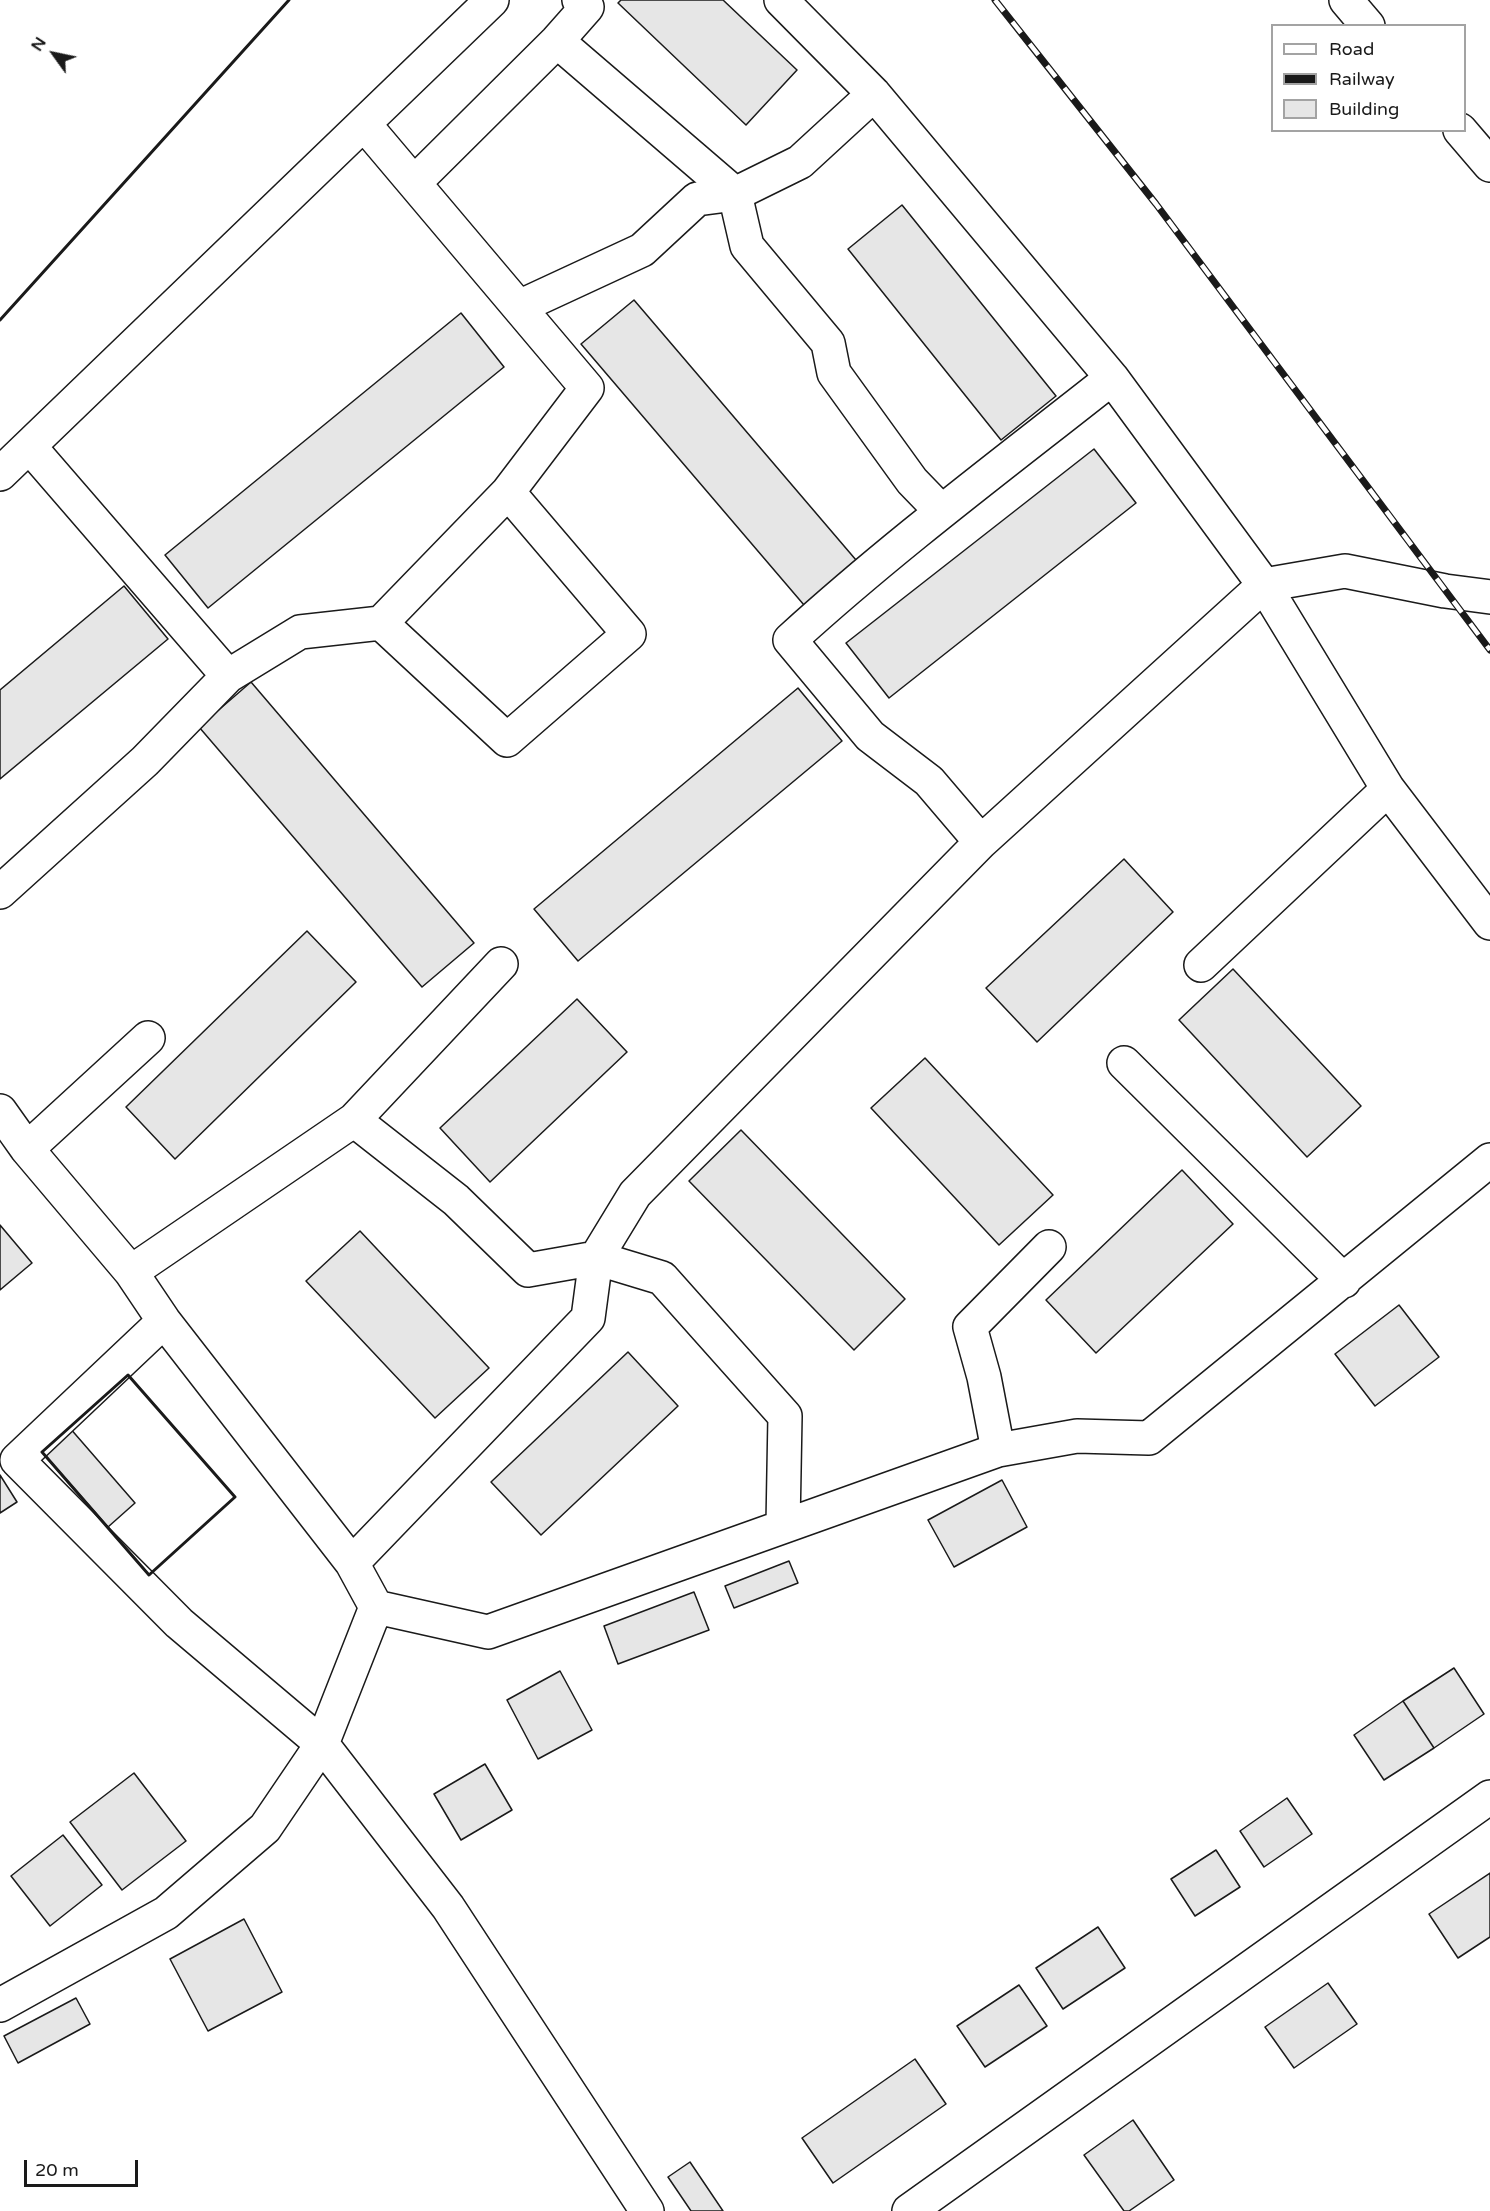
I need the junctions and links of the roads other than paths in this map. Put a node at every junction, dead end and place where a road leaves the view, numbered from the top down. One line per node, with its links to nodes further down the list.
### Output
1 (492, 0): 8 (street)
2 (579, 0): 6 (street)
3 (781, 0): 7 (street)
4 (1346, 0): 5 (street)
5 (1366, 24)
6 (556, 41): 11 (street); 12 (street)
7 (874, 94): 12 (street); 14 (street)
8 (364, 124): 11 (street); 15 (street)
9 (1462, 132): 10 (street)
10 (1490, 165)
11 (414, 183): 13 (street)
12 (735, 194): 13 (street); 18 (street)
13 (519, 307): 17 (street)
14 (1112, 378): 18 (street); 19 (street)
15 (29, 446): 16 (street); 22 (street)
16 (0, 474)
17 (508, 492): 21 (street); 21 (street)
18 (942, 511): 24 (street)
19 (1264, 585): 20 (street); 23 (street); 24 (street)
20 (1490, 597)
21 (381, 623): 22 (street)
22 (228, 676): 25 (street)
23 (1388, 789): 26 (street); 28 (street)
24 (981, 842): 35 (street)
25 (0, 892)
26 (1490, 923)
27 (501, 964): 31 (street)
28 (1202, 965)
29 (148, 1038): 32 (street)
30 (1124, 1063): 37 (street)
31 (354, 1120): 35 (street); 36 (street)
32 (11, 1137): 36 (street)
33 (1490, 1160): 37 (street)
34 (1049, 1246): 39 (street)
35 (596, 1258): 40 (street); 41 (street)
36 (131, 1272): 38 (street)
37 (1344, 1281): 39 (street)
38 (164, 1321): 41 (street); 43 (street)
39 (998, 1450): 40 (street)
40 (783, 1526): 42 (street)
41 (352, 1563): 42 (street)
42 (376, 1607): 43 (street)
43 (322, 1744): 45 (street); 46 (street)
44 (1490, 1797): 47 (street)
45 (0, 2005)
46 (647, 2211)
47 (909, 2211)

